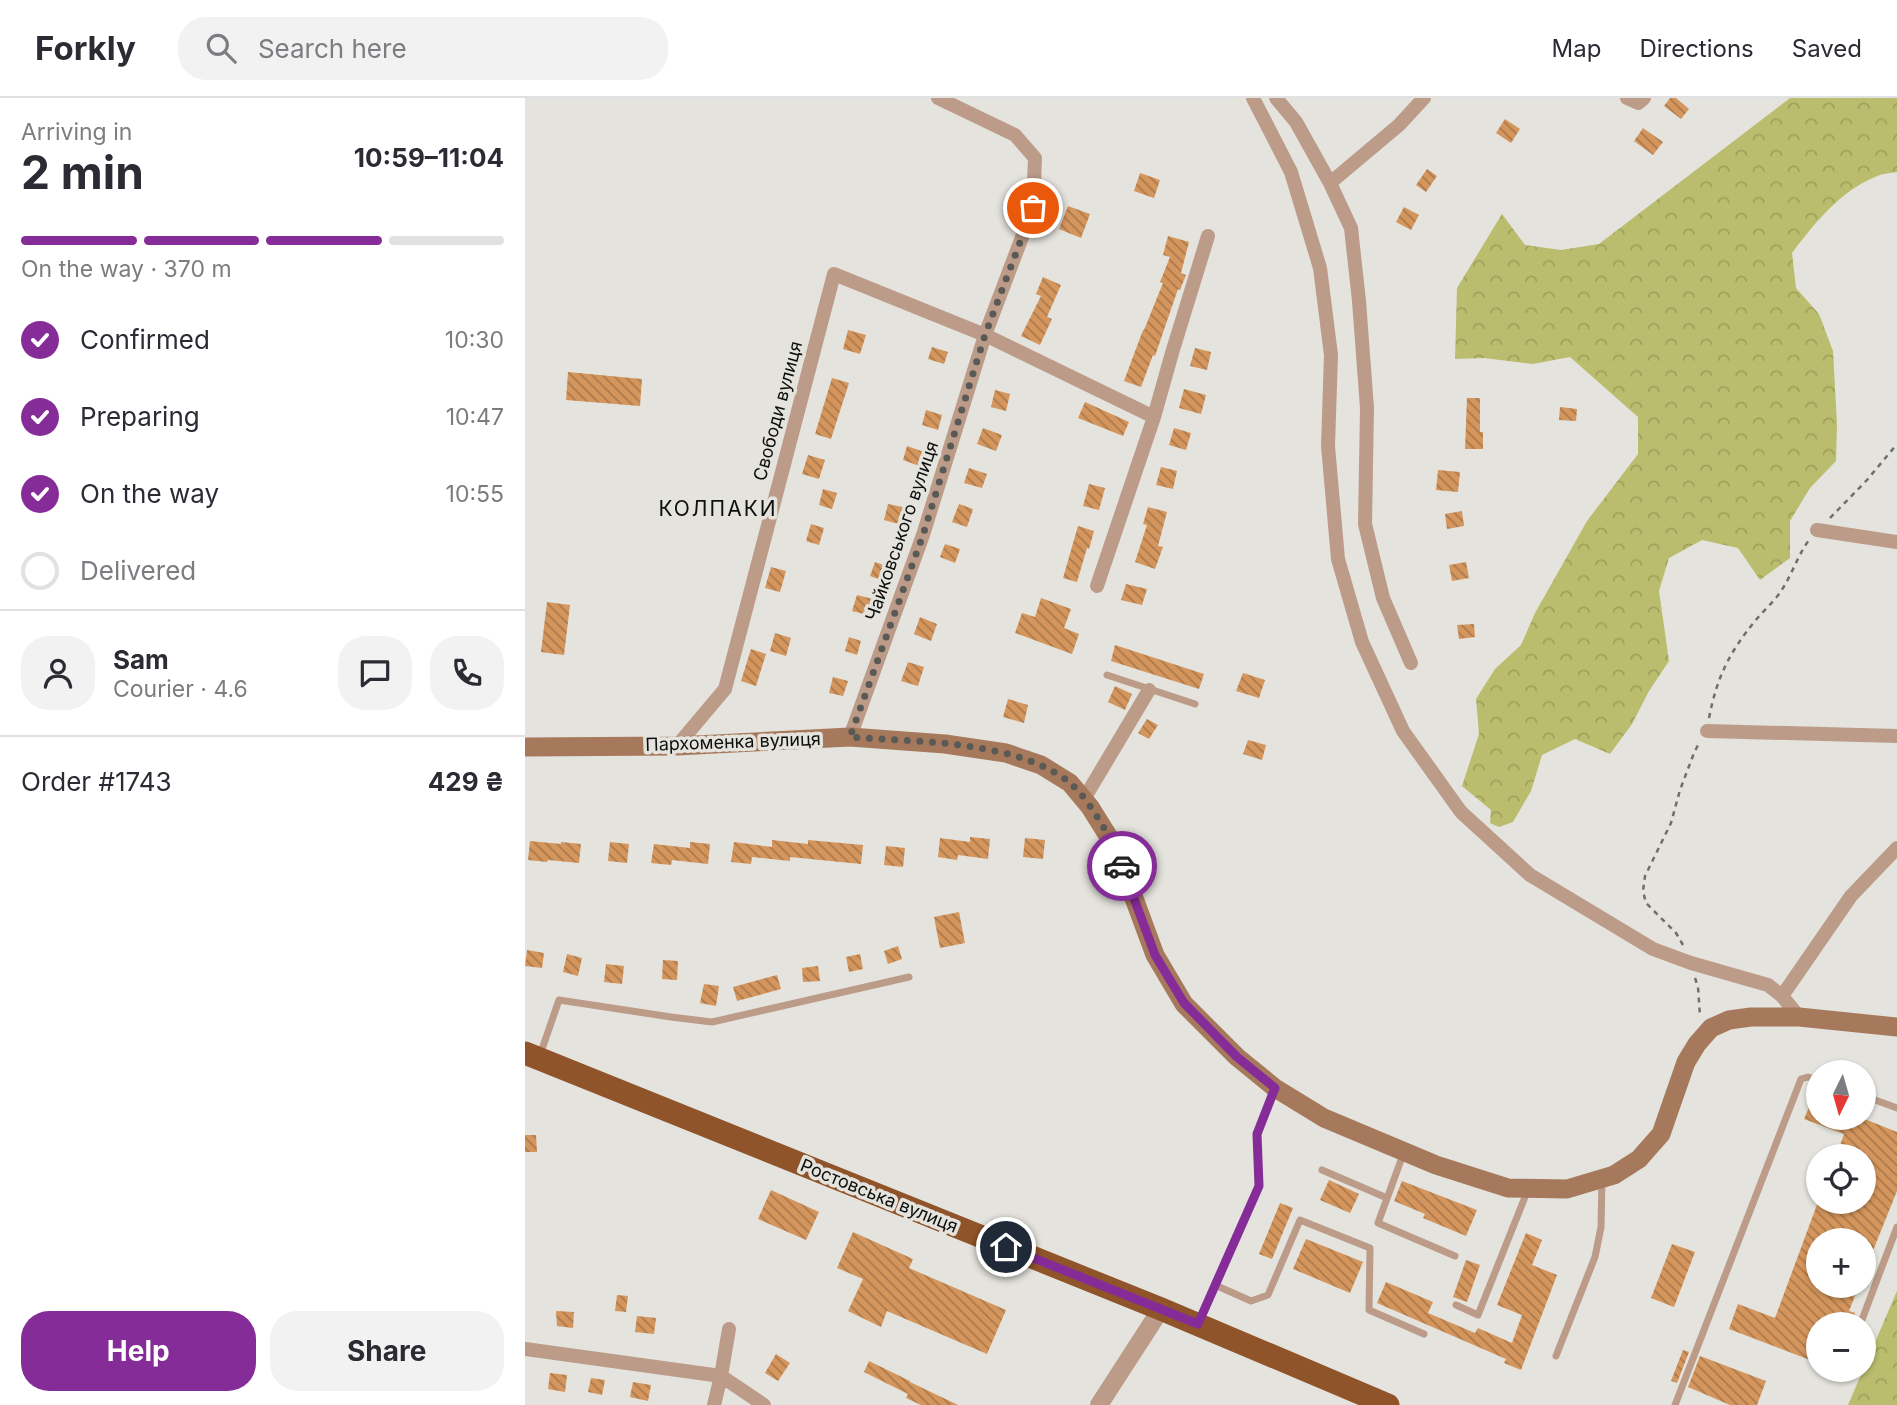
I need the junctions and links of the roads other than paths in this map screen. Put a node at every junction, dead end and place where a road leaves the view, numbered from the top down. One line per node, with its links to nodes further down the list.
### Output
1 (937, 98): 9 (street, Чайковського вулиця)
2 (1253, 98): 26 (street)
3 (1276, 98): 7 (street)
4 (1424, 98): 7 (street)
5 (1627, 98): 6 (street)
6 (1644, 98)
7 (1330, 183): 14 (street)
8 (1208, 236): 10 (street)
9 (985, 335): 10 (street); 19 (street, Чайковського вулиця); 21 (street, Свободи вулиця)
10 (1154, 417): 13 (street)
11 (1817, 530): 12 (street)
12 (1897, 542)
13 (1097, 586)
14 (1411, 663)
15 (1107, 675): 16 (lane)
16 (1149, 690): 17 (lane); 23 (street)
17 (1195, 704)
18 (1707, 732): 20 (street)
19 (850, 737): 21 (main road, Пархоменка вулиця); 23 (main road, Пархоменка вулиця)
20 (1896, 737)
21 (677, 746): 22 (main road, Пархоменка вулиця)
22 (525, 747)
23 (1087, 803): 31 (main road, Пархоменка вулиця)
24 (1897, 848): 26 (street)
25 (909, 977): 29 (lane)
26 (1782, 996): 27 (street)
27 (1800, 1017): 28 (main road); 36 (main road, Пархоменка вулиця)
28 (1897, 1027)
29 (532, 1056): 43 (highway, Ростовська вулиця)
30 (1806, 1078): 55 (lane)
31 (1275, 1088): 34 (main road, Пархоменка вулиця); 41 (lane)
32 (1876, 1100): 33 (lane)
33 (1897, 1108)
34 (1404, 1152): 37 (main road, Пархоменка вулиця); 38 (lane)
35 (1322, 1170): 38 (lane)
36 (1602, 1178): 37 (main road, Пархоменка вулиця); 49 (lane)
37 (1528, 1188): 42 (lane)
38 (1387, 1198): 40 (lane)
39 (1897, 1227): 44 (lane)
40 (1455, 1256)
41 (1215, 1285): 45 (lane); 47 (lane)
42 (1456, 1305)
43 (1161, 1309): 45 (highway, Ростовська вулиця); 53 (street)
44 (1865, 1312)
45 (1198, 1324): 54 (highway, Ростовська вулиця)
46 (730, 1329): 50 (street)
47 (1424, 1334)
48 (525, 1349): 50 (street)
49 (1556, 1356)
50 (721, 1376): 51 (street); 52 (street)
51 (714, 1405)
52 (764, 1405)
53 (1099, 1405)
54 (1388, 1405)
55 (1675, 1405)

